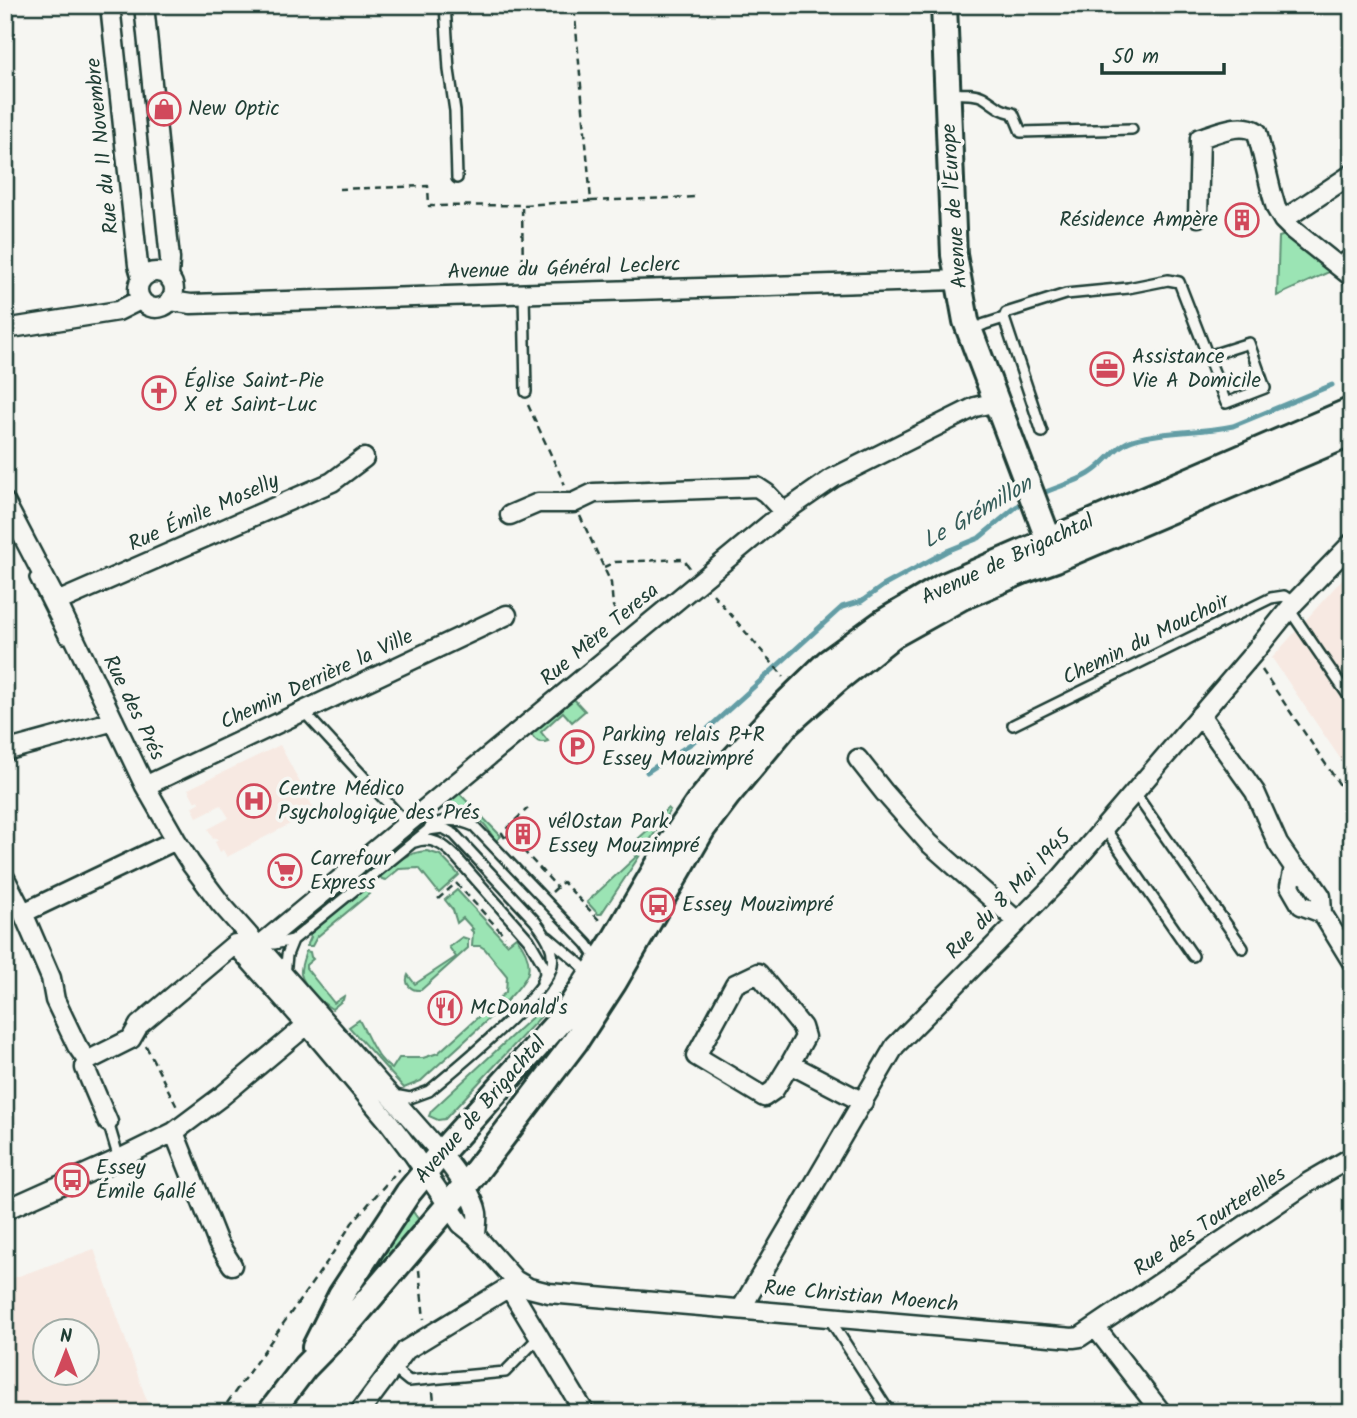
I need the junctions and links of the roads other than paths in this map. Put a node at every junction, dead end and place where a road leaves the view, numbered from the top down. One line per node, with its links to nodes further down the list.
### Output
1 (445, 5): 8 (lane)
2 (944, 5): 5 (main road, Avenue de l'Europe)
3 (112, 6): 15 (street, Rue du 11 Novembre)
4 (142, 9): 14 (street)
5 (947, 94): 6 (lane); 16 (main road, Avenue de l'Europe)
6 (1132, 130)
7 (1352, 174): 10 (street)
8 (457, 178)
9 (1198, 217): 10 (street)
10 (1283, 220): 12 (street)
11 (1352, 253): 12 (lane)
12 (1335, 264): 13 (street)
13 (1352, 276)
14 (169, 277): 15 (street); 19 (street)
15 (142, 279): 18 (street)
16 (958, 280): 17 (street, Avenue du Général Leclerc); 22 (main road, Avenue de l'Europe)
17 (524, 293): 19 (street, Avenue du Général Leclerc); 24 (lane)
18 (141, 300): 19 (street); 21 (street)
19 (171, 301)
20 (1004, 318): 22 (lane); 23 (lane); 27 (lane)
21 (5, 328)
22 (970, 331): 25 (main road, Avenue de l'Europe)
23 (1208, 356): 23 (lane)
24 (526, 392)
25 (997, 402): 31 (street, Rue Mère Teresa); 34 (main road, Avenue de l'Europe)
26 (1352, 410): 34 (main road, Avenue de Brigachtal)
27 (1042, 432)
28 (1352, 433): 34 (main road, Avenue de Brigachtal)
29 (364, 458): 36 (street, Rue Émile Moselly)
30 (5, 502): 36 (street, Rue des Prés)
31 (784, 512): 32 (street); 48 (street, Rue Mère Teresa)
32 (510, 515)
33 (5, 519): 42 (lane, Rue des Prés)
34 (1048, 538): 64 (main road, Avenue de Brigachtal); 72 (main road, Avenue de Brigachtal)
35 (1352, 543): 37 (street, Rue du 8 Mai 1945)
36 (57, 602): 42 (street, Rue des Prés)
37 (1291, 606): 39 (lane); 41 (street, Rue du 8 Mai 1945); 43 (lane, Chemin du Mouchoir)
38 (507, 615): 40 (street, Chemin Derrière la Ville)
39 (1352, 701)
40 (304, 712): 46 (street, Chemin Derrière la Ville); 48 (lane)
41 (1200, 715): 47 (street, Rue du 8 Mai 1945); 62 (street)
42 (110, 722): 44 (street); 46 (street, Rue des Prés); 51 (lane, Rue des Prés)
43 (1013, 725)
44 (5, 751)
45 (858, 759): 55 (street)
46 (145, 786): 51 (street, Rue des Prés)
47 (1134, 792): 49 (street, Rue du 8 Mai 1945); 59 (lane)
48 (407, 824): 60 (street, Rue Mère Teresa)
49 (1104, 827): 55 (street, Rue du 8 Mai 1945); 61 (lane)
50 (428, 830): 52 (lane); 57 (lane); 64 (lane)
51 (172, 841): 54 (street); 56 (street, Rue des Prés)
52 (409, 845): 58 (lane); 66 (lane)
53 (5, 878): 54 (street)
54 (23, 913): 69 (street)
55 (1017, 921): 73 (street, Rue du 8 Mai 1945)
56 (239, 933): 60 (street, Rue des Prés); 60 (street, Rue des Prés); 69 (street)
57 (547, 936): 64 (lane); 66 (lane)
58 (293, 940): 60 (lane); 63 (lane)
59 (1242, 948)
60 (260, 954): 63 (street, Rue des Prés); 65 (lane, Rue des Prés); 67 (street, Rue des Prés)
61 (1193, 956)
62 (1352, 962)
63 (285, 975): 65 (lane); 67 (street, Rue des Prés)
64 (595, 975): 80 (main road, Avenue de Brigachtal)
65 (292, 995): 67 (lane, Rue des Prés)
66 (535, 995): 71 (lane)
67 (316, 1024): 71 (street, Rue des Prés); 76 (street); 77 (street, Rue des Prés)
68 (554, 1053): 72 (lane)
69 (86, 1059): 75 (street)
70 (790, 1064): 70 (street); 73 (street)
71 (388, 1094): 74 (street, Rue des Prés)
72 (531, 1097): 81 (main road, Avenue de Brigachtal)
73 (863, 1102): 87 (street, Rue du 8 Mai 1945)
74 (418, 1118): 77 (lane); 80 (street, Rue des Prés)
75 (108, 1122): 79 (lane)
76 (179, 1128): 79 (street); 85 (street)
77 (405, 1143): 80 (street, Rue des Prés)
78 (1352, 1157): 89 (street, Rue des Tourterelles)
79 (119, 1159): 83 (street)
80 (433, 1162): 81 (street, Rue des Prés); 82 (street, Rue des Prés); 91 (main road, Avenue de Brigachtal)
81 (465, 1186): 82 (main road, Avenue de Brigachtal); 84 (street, Rue des Prés)
82 (448, 1205): 84 (street, Rue des Prés); 91 (main road, Avenue de Brigachtal)
83 (5, 1210)
84 (476, 1236): 86 (street, Rue des Prés)
85 (232, 1265)
86 (512, 1283): 87 (street, Rue Christian Moench); 90 (street, Rue des Prés); 92 (street)
87 (741, 1309): 88 (street, Rue Christian Moench)
88 (828, 1316): 89 (street, Rue Christian Moench); 96 (lane)
89 (1096, 1327): 97 (street)
90 (539, 1337): 92 (lane); 95 (street, Rue des Prés)
91 (305, 1367): 93 (main road, Avenue de Brigachtal)
92 (393, 1368): 94 (street)
93 (270, 1413)
94 (359, 1413)
95 (585, 1413)
96 (890, 1413)
97 (1162, 1413)

